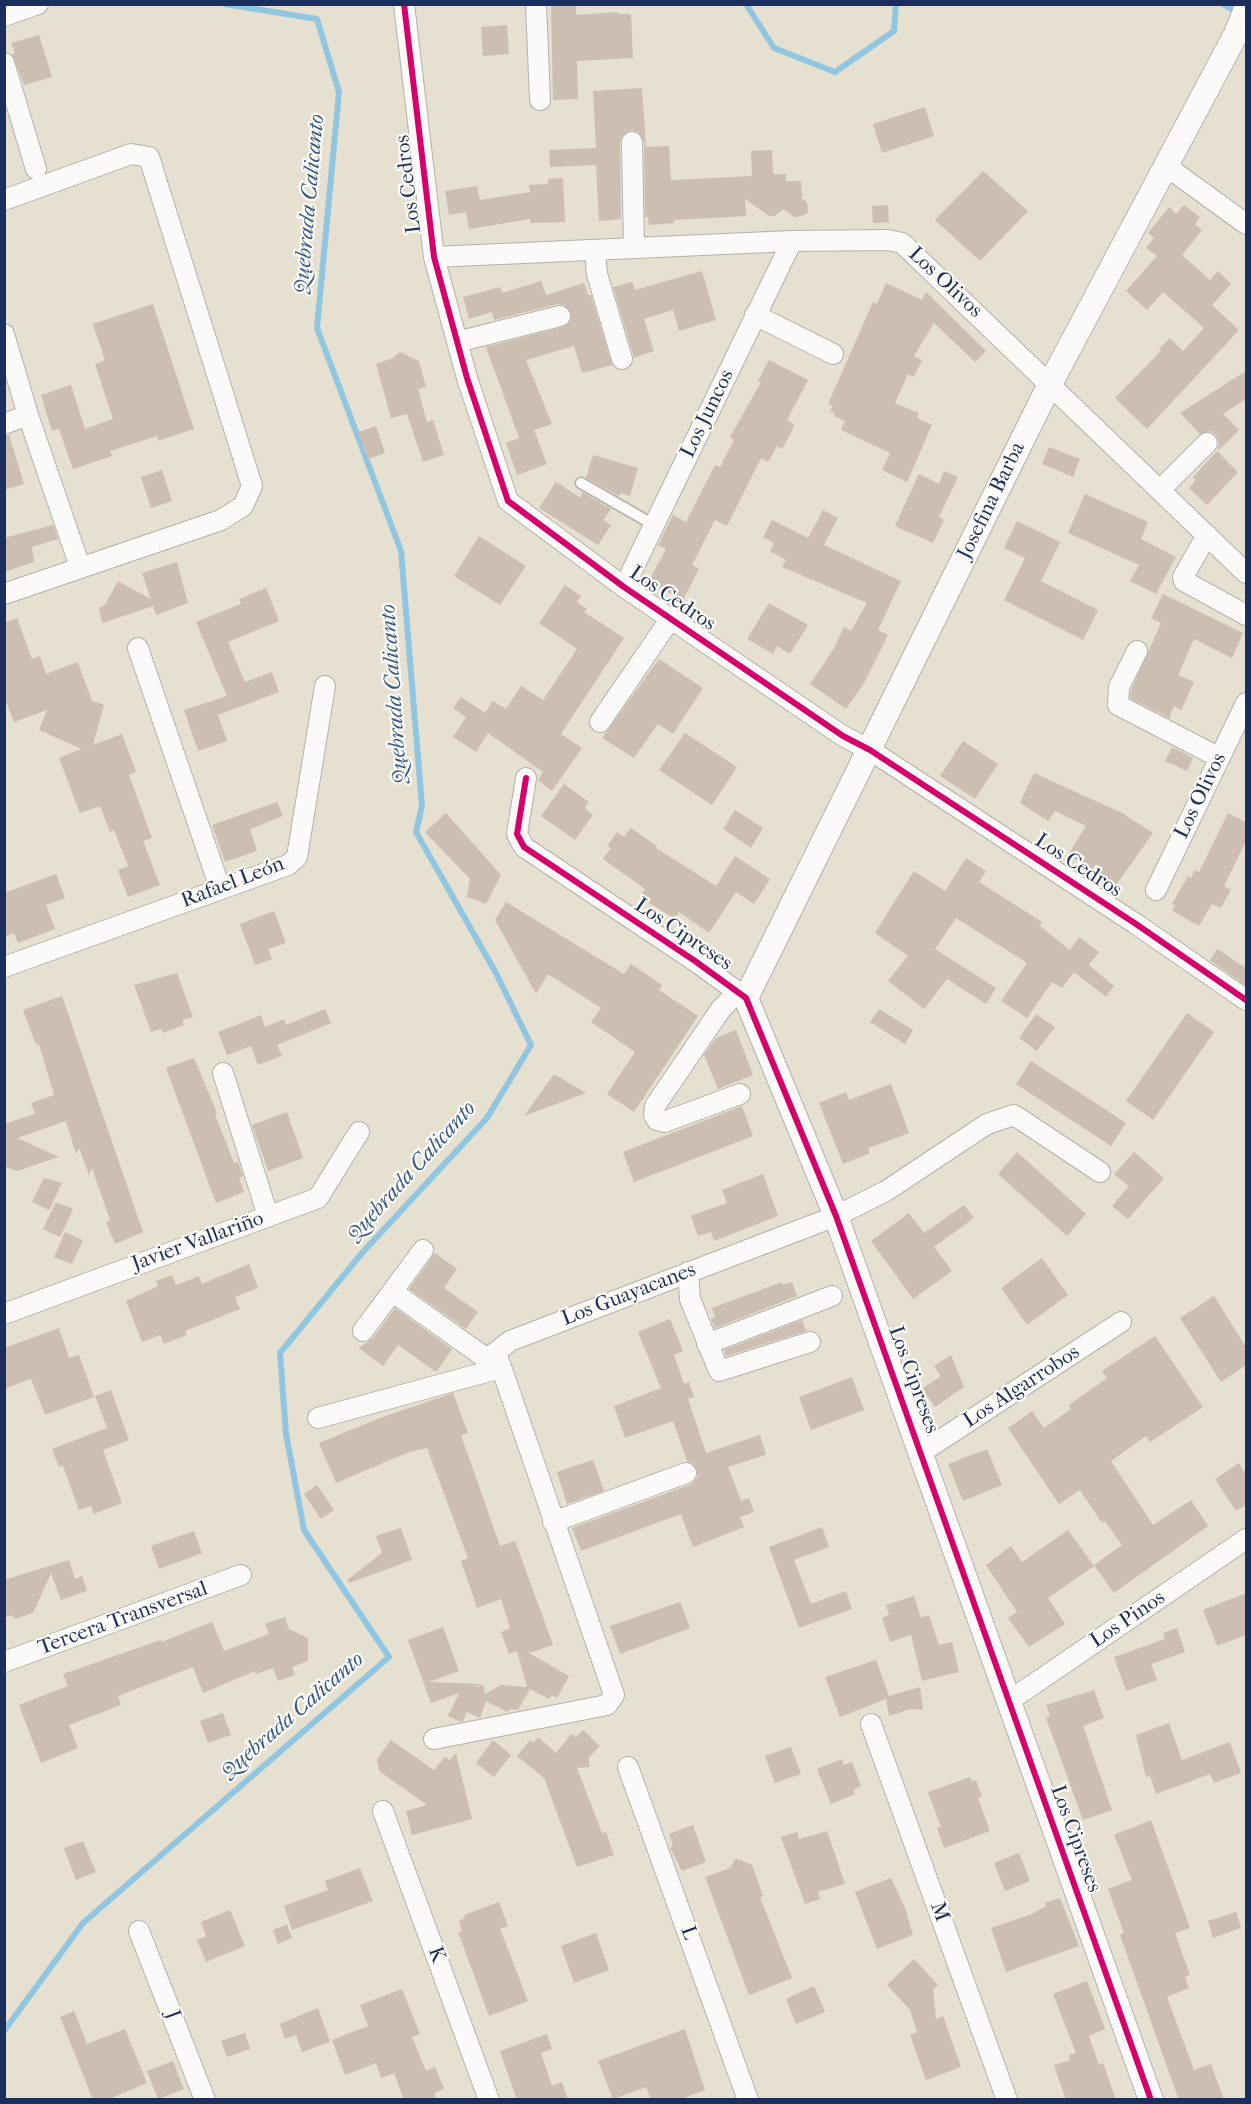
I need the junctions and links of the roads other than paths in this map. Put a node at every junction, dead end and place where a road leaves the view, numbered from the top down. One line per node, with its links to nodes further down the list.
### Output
1 (38, 4): 5 (street)
2 (404, 4): 16 (street, Los Cedros)
3 (536, 4): 7 (street)
4 (1246, 9): 9 (street, Josefina Barba)
5 (4, 16)
6 (4, 63): 10 (street)
7 (540, 100)
8 (632, 142): 14 (street)
9 (1166, 166): 12 (street); 23 (street, Josefina Barba)
10 (36, 168)
11 (4, 200): 31 (street)
12 (1246, 224)
13 (792, 241): 14 (street, Los Olivos); 17 (street, Los Juncos); 23 (street, Los Olivos)
14 (634, 248): 15 (street, Los Olivos)
15 (595, 250): 16 (street, Los Olivos); 22 (street)
16 (434, 256): 20 (street, Los Cedros)
17 (755, 315): 21 (street); 29 (street, Los Juncos)
18 (560, 316): 20 (street)
19 (4, 334): 24 (street)
20 (457, 342): 33 (street, Los Cedros)
21 (833, 354)
22 (622, 359)
23 (1050, 384): 28 (street, Los Olivos); 42 (street, Josefina Barba)
24 (28, 416): 25 (street); 31 (street)
25 (4, 424)
26 (1207, 443): 28 (street)
27 (581, 483): 29 (lane)
28 (1160, 490): 30 (street, Los Olivos)
29 (654, 525): 33 (street, Los Juncos)
30 (1208, 536): 32 (street, Los Olivos); 35 (street)
31 (80, 567): 34 (street)
32 (1246, 573)
33 (624, 587): 36 (street, Los Cedros)
34 (4, 594)
35 (1246, 615)
36 (671, 618): 41 (street); 42 (street, Los Cedros)
37 (138, 648): 45 (street)
38 (1137, 651): 43 (street)
39 (325, 686): 45 (street, Rafael León)
40 (1246, 705): 43 (street, Los Olivos)
41 (600, 723)
42 (870, 750): 48 (street, Josefina Barba); 49 (street, Los Cedros)
43 (1220, 758): 46 (street, Los Olivos)
44 (526, 778): 48 (street, Los Cipreses)
45 (220, 888): 47 (street, Rafael León)
46 (1156, 890)
47 (4, 967)
48 (742, 995): 51 (street); 55 (street, Los Cipreses)
49 (1246, 1000)
50 (223, 1073): 54 (street)
51 (740, 1094)
52 (359, 1132): 54 (street, Javier Vallariño)
53 (1100, 1172): 55 (street, Los Guayacanes)
54 (268, 1216): 60 (street, Javier Vallariño)
55 (836, 1216): 57 (street, Los Guayacanes); 67 (street, Los Cipreses)
56 (423, 1250): 58 (street)
57 (688, 1272): 64 (street); 65 (street, Los Guayacanes)
58 (393, 1292): 62 (street); 65 (street)
59 (832, 1296): 64 (street)
60 (4, 1314)
61 (1121, 1322): 67 (street, Los Algarrobos)
62 (363, 1331)
63 (810, 1342): 64 (street)
64 (707, 1344)
65 (494, 1364): 66 (street); 69 (street)
66 (318, 1418)
67 (922, 1452): 73 (street, Los Cipreses)
68 (686, 1473): 69 (street)
69 (553, 1522): 75 (street)
70 (1246, 1539): 73 (street, Los Pinos)
71 (241, 1575): 72 (street, Tercera Transversal)
72 (4, 1662)
73 (1009, 1701): 83 (street, Los Cipreses)
74 (871, 1724): 82 (street, M)
75 (434, 1739)
76 (628, 1767): 81 (street, L)
77 (383, 1811): 80 (street, K)
78 (139, 1931): 79 (street, J)
79 (205, 2100)
80 (489, 2100)
81 (748, 2100)
82 (1007, 2100)
83 (1151, 2100)

